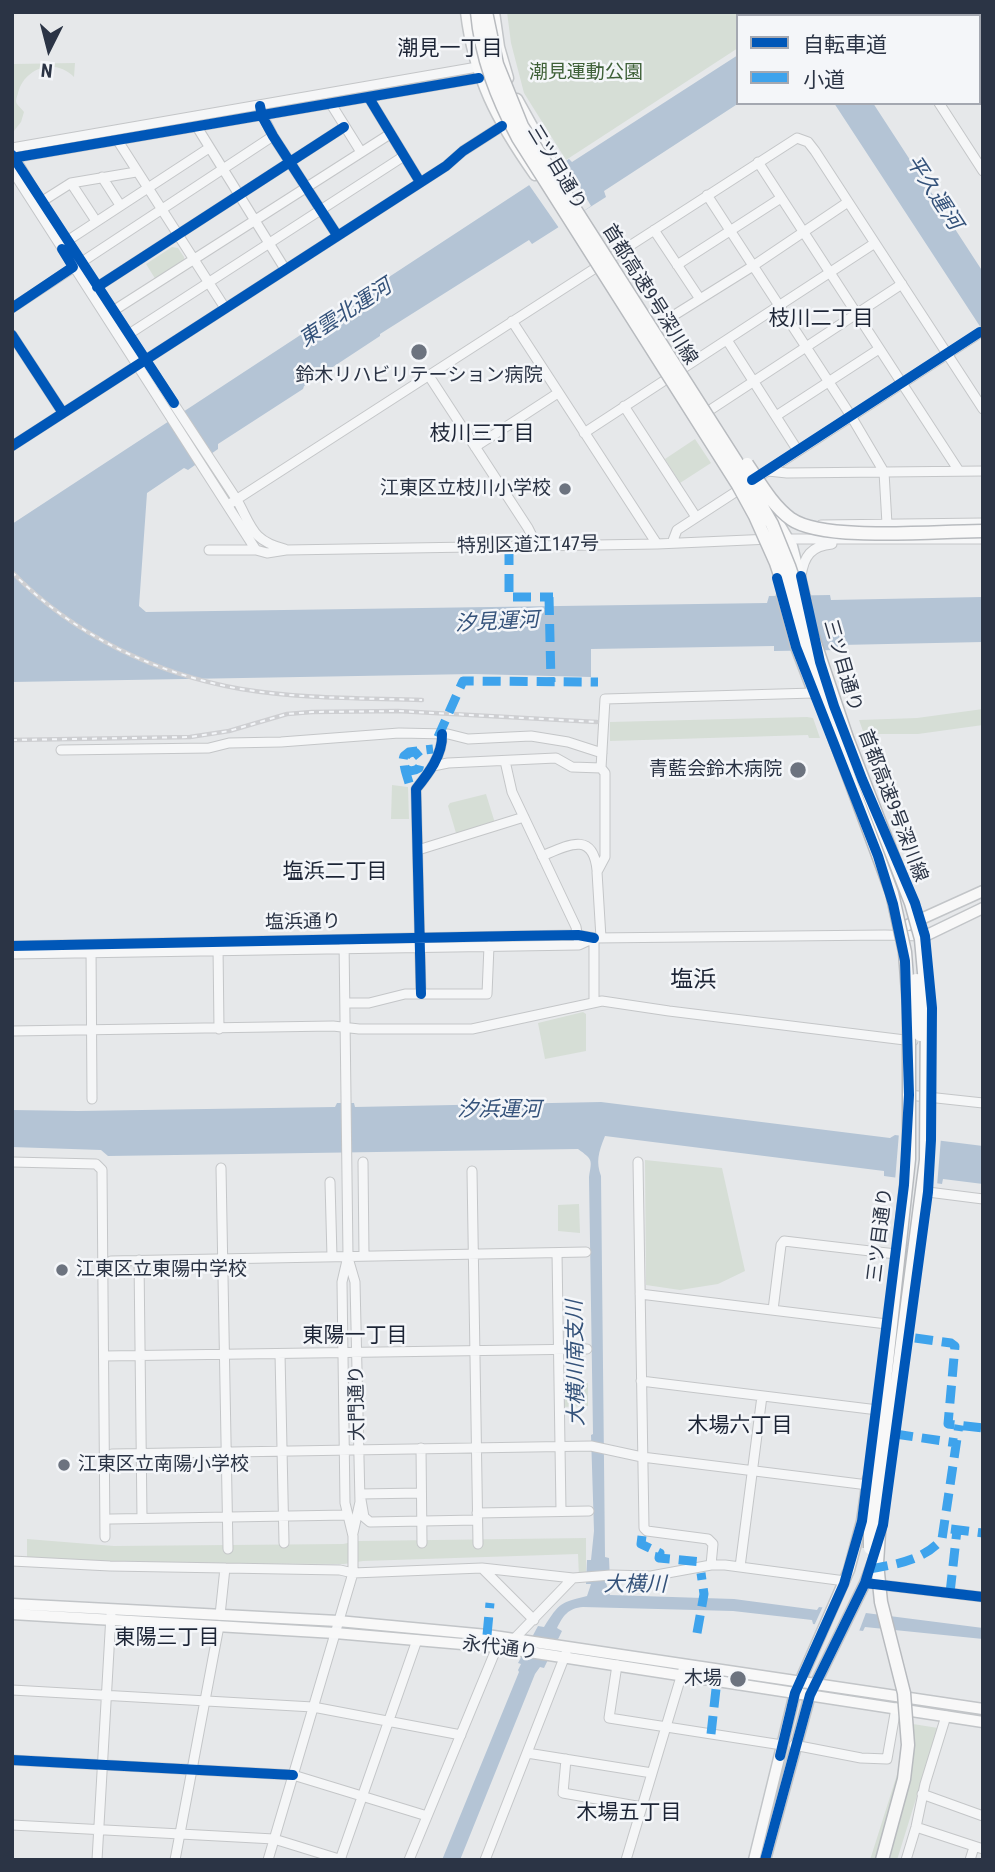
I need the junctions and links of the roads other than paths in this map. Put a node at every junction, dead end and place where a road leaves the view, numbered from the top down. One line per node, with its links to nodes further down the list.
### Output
1 (466, 12): 6 (main road, 三ツ目通り)
2 (477, 12): 121 (highway, 首都高速9号深川線, bridge)
3 (486, 12): 74 (highway, 首都高速9号深川線, bridge)
4 (494, 12): 5 (main road, 三ツ目通り)
5 (504, 64): 6 (street); 53 (main road, 三ツ目通り, bridge)
6 (477, 73): 7 (street); 9 (street); 12 (main road, 三ツ目通り)
7 (369, 98): 8 (street); 15 (street)
8 (331, 104): 11 (street); 14 (street)
9 (260, 105): 11 (street); 18 (street)
10 (940, 105): 27 (street)
11 (262, 116): 13 (street); 16 (street)
12 (502, 126): 30 (street); 53 (main road, 三ツ目通り, bridge)
13 (197, 127): 17 (street); 19 (street)
14 (344, 127): 20 (street); 23 (street)
15 (390, 134): 20 (street); 21 (street)
16 (273, 136): 23 (street); 26 (street)
17 (118, 141): 22 (street); 28 (street)
18 (12, 148)
19 (209, 148): 26 (street); 32 (street)
20 (361, 152): 33 (street)
21 (404, 156): 30 (street); 41 (street)
22 (13, 157): 37 (street)
23 (290, 162): 33 (street); 34 (street)
24 (758, 162): 35 (street); 36 (street); 38 (street)
25 (12, 170): 54 (street)
26 (223, 170): 34 (street); 40 (street)
27 (983, 171)
28 (136, 172): 29 (street); 32 (street)
29 (102, 177): 31 (street); 39 (street)
30 (420, 182): 48 (street)
31 (71, 183): 37 (street); 43 (street)
32 (147, 188): 39 (street); 40 (street)
33 (306, 188): 41 (street); 42 (street)
34 (239, 195): 42 (street); 47 (street)
35 (707, 195): 44 (street); 45 (street)
36 (782, 198): 45 (street); 46 (street)
37 (41, 202): 49 (street)
38 (848, 202): 46 (street); 51 (street)
39 (120, 205): 43 (street)
40 (162, 209): 47 (street); 54 (street)
41 (320, 210): 48 (street); 50 (street)
42 (255, 221): 50 (street); 52 (street)
43 (96, 222): 49 (street)
44 (654, 230): 53 (street); 55 (street)
45 (730, 231): 55 (street); 56 (street)
46 (803, 232): 56 (street); 58 (street)
47 (177, 235): 52 (street); 61 (street)
48 (337, 235): 57 (street)
49 (67, 241): 54 (street)
50 (269, 243): 57 (street); 59 (street)
51 (875, 243): 58 (street); 60 (street)
52 (192, 260): 59 (street); 66 (street)
53 (603, 263): 68 (street); 69 (main road, 三ツ目通り); 79 (main road, 三ツ目通り)
54 (77, 265): 61 (street); 64 (street); 78 (street)
55 (677, 265): 62 (street)
56 (753, 266): 62 (street); 63 (street)
57 (285, 269): 65 (street)
58 (830, 273): 63 (street); 67 (street)
59 (208, 282): 65 (street); 71 (street)
60 (902, 284): 67 (street); 77 (street)
61 (97, 287): 66 (street)
62 (700, 299): 69 (street)
63 (778, 306): 73 (street); 75 (street)
64 (12, 308)
65 (225, 308): 78 (street)
66 (113, 311): 71 (street)
67 (856, 314): 75 (street); 76 (street)
68 (512, 321): 80 (street); 84 (street)
69 (652, 329): 79 (main road, 三ツ目通り)
70 (981, 332): 77 (street)
71 (129, 334): 78 (street)
72 (12, 335): 88 (street)
73 (727, 340): 79 (street); 81 (street)
74 (659, 342): 107 (highway, bridge); 291 (highway, 首都高速9号深川線, bridge)
75 (806, 347): 81 (street); 82 (street)
76 (879, 349): 82 (street); 83 (street)
77 (947, 354): 83 (street); 86 (street)
78 (142, 363): 88 (street); 95 (street)
79 (674, 374): 85 (street); 87 (main road, 三ツ目通り); 101 (main road, 三ツ目通り)
80 (429, 376): 93 (street); 102 (street)
81 (753, 381): 87 (street); 89 (street)
82 (828, 383): 89 (street); 90 (street)
83 (902, 384): 90 (street); 97 (street)
84 (558, 393): 91 (street); 93 (street)
85 (624, 406): 91 (street); 104 (street)
86 (983, 409)
87 (707, 412): 100 (main road, 三ツ目通り)
88 (63, 413): 92 (street)
89 (776, 416): 94 (street)
90 (851, 416): 94 (street); 99 (street)
91 (584, 432): 113 (street)
92 (12, 446)
93 (475, 447): 114 (street)
94 (798, 451): 96 (street)
95 (210, 467): 102 (street, 特別区道江147号); 103 (street)
96 (768, 471): 99 (street); 100 (street)
97 (959, 471): 98 (street); 99 (street)
98 (983, 471)
99 (884, 472): 106 (street)
100 (752, 480): 101 (street); 108 (main road, 三ツ目通り)
101 (742, 487): 104 (street); 109 (main road, 三ツ目通り)
102 (237, 500): 103 (street); 117 (street, 特別区道江147号)
103 (228, 505): 116 (street)
104 (696, 517): 112 (street)
105 (983, 523): 106 (street, 特別区道江147号)
106 (887, 524): 108 (street, 特別区道江147号)
107 (983, 531)
108 (787, 536): 109 (street, 特別区道江147号); 111 (street, 特別区道江147号); 118 (main road, 三ツ目通り)
109 (769, 539): 112 (street, 特別区道江147号); 119 (main road, 三ツ目通り, bridge)
110 (983, 539): 111 (street, 特別区道江147号)
111 (887, 540): 118 (street, 特別区道江147号)
112 (672, 543): 113 (street, 特別区道江147号)
113 (657, 544): 114 (street, 特別区道江147号)
114 (537, 546): 117 (street, 特別区道江147号)
115 (209, 550): 116 (street, 特別区道江147号)
116 (256, 550): 117 (street, 特別区道江147号)
117 (286, 550)
118 (801, 576): 133 (main road, 三ツ目通り, bridge)
119 (814, 693): 123 (street); 134 (main road, 三ツ目通り)
120 (442, 734): 122 (street); 123 (street); 125 (street)
121 (836, 742): 168 (highway, bridge); 291 (highway, 首都高速9号深川線, bridge)
122 (61, 750)
123 (602, 753): 126 (street)
124 (505, 761): 125 (street); 126 (street); 127 (street)
125 (433, 766): 128 (street)
126 (601, 768): 130 (street)
127 (524, 817): 128 (street); 129 (street)
128 (418, 850): 138 (street)
129 (542, 856): 130 (street); 137 (street)
130 (597, 872): 136 (street)
131 (983, 891): 133 (main road)
132 (983, 908): 135 (main road)
133 (921, 920): 134 (main road); 135 (main road, 三ツ目通り)
134 (900, 932): 135 (street, 塩浜通り); 136 (street, 塩浜通り); 152 (main road, 三ツ目通り)
135 (925, 936): 153 (main road, 三ツ目通り)
136 (597, 938): 137 (street, 塩浜通り); 146 (street)
137 (578, 940): 138 (street, 塩浜通り); 141 (street, 塩浜通り)
138 (420, 943): 139 (street, 塩浜通り); 141 (street, 塩浜通り); 145 (street)
139 (344, 944): 142 (street, 塩浜通り); 147 (street)
140 (12, 946): 143 (street, 塩浜通り)
141 (489, 946): 145 (street)
142 (218, 947): 143 (street, 塩浜通り); 149 (street)
143 (91, 949): 144 (street, 塩浜通り); 151 (street)
144 (12, 954)
145 (421, 994): 147 (street)
146 (594, 1002): 148 (street); 152 (street)
147 (345, 1003): 148 (street)
148 (346, 1027): 149 (street); 170 (street)
149 (219, 1029): 151 (street)
150 (12, 1031): 151 (street)
151 (91, 1031): 156 (street)
152 (908, 1040): 153 (street); 154 (main road, 三ツ目通り)
153 (932, 1041): 155 (main road, 三ツ目通り)
154 (909, 1095): 155 (street); 168 (main road, 三ツ目通り, bridge)
155 (932, 1097): 157 (street); 164 (main road, 三ツ目通り, bridge)
156 (92, 1099)
157 (983, 1103)
158 (12, 1162): 187 (street)
159 (363, 1162): 171 (street)
160 (638, 1162): 176 (street)
161 (221, 1168): 173 (street)
162 (472, 1171): 169 (street)
163 (330, 1182): 172 (street)
164 (928, 1192): 165 (street); 179 (main road, 三ツ目通り)
165 (983, 1199)
166 (586, 1252): 167 (street)
167 (557, 1253): 169 (street); 180 (street)
168 (902, 1253): 177 (street); 178 (highway)
169 (473, 1254): 171 (street); 182 (street)
170 (348, 1256): 171 (street); 172 (street); 183 (street, 大門通り); 184 (street, 大門通り)
171 (364, 1256)
172 (332, 1257): 173 (street)
173 (223, 1259): 174 (street); 186 (street)
174 (139, 1260): 175 (street); 188 (street)
175 (111, 1261)
176 (640, 1294): 177 (street); 189 (street)
177 (773, 1310): 178 (street)
178 (888, 1324): 179 (street); 191 (main road)
179 (910, 1326): 192 (main road, 三ツ目通り)
180 (559, 1349): 181 (street); 182 (street); 193 (street)
181 (587, 1349)
182 (474, 1351): 184 (street); 194 (street)
183 (343, 1353): 184 (street); 185 (street); 197 (street, 大門通り)
184 (357, 1353): 196 (street, 大門通り)
185 (280, 1354): 186 (street); 199 (street)
186 (225, 1355): 188 (street); 198 (street)
187 (104, 1356): 188 (street); 217 (street)
188 (141, 1357): 200 (street)
189 (641, 1381): 190 (street); 202 (street)
190 (762, 1396): 191 (street); 203 (street)
191 (877, 1410): 192 (street); 204 (main road)
192 (898, 1413): 230 (main road, 三ツ目通り)
193 (561, 1446): 194 (street); 202 (street); 207 (street)
194 (476, 1447): 195 (street); 212 (street)
195 (421, 1448): 196 (street); 205 (street)
196 (359, 1449): 197 (street); 206 (street, 大門通り)
197 (344, 1450): 199 (street); 209 (street, 大門通り)
198 (226, 1451): 199 (street); 200 (street); 210 (street)
199 (282, 1451): 211 (street)
200 (142, 1453): 201 (street); 213 (street)
201 (112, 1454)
202 (642, 1457): 203 (street); 223 (street)
203 (753, 1471): 204 (street); 224 (street)
204 (868, 1485): 229 (main road)
205 (421, 1493): 206 (street); 215 (street)
206 (360, 1494): 215 (street); 216 (street, 大門通り)
207 (561, 1511): 208 (street); 212 (street)
208 (589, 1511)
209 (348, 1515): 211 (street); 216 (street, 大門通り)
210 (228, 1516): 211 (street); 213 (street); 221 (street)
211 (284, 1516): 218 (street)
212 (477, 1517): 215 (street); 220 (street)
213 (142, 1518): 214 (street)
214 (111, 1520)
215 (422, 1521): 219 (street)
216 (353, 1536): 227 (street, 大門通り)
217 (106, 1537)
218 (284, 1543)
219 (422, 1543)
220 (478, 1544)
221 (228, 1549)
222 (12, 1561): 225 (street)
223 (711, 1565): 224 (street); 228 (street)
224 (740, 1567): 229 (street)
225 (225, 1568): 227 (street); 236 (street)
226 (482, 1568): 227 (street); 228 (street); 235 (street)
227 (353, 1573): 237 (street, 大門通り)
228 (573, 1578): 235 (street)
229 (845, 1581): 247 (main road)
230 (865, 1583): 231 (street); 248 (main road, 三ツ目通り)
231 (983, 1597)
232 (12, 1604): 234 (main road, 永代通り)
233 (12, 1614): 234 (main road, 永代通り)
234 (111, 1615): 236 (main road, 永代通り); 251 (street)
235 (534, 1620): 239 (street)
236 (220, 1621): 237 (main road, 永代通り); 238 (main road, 永代通り); 253 (street)
237 (338, 1621): 238 (street, 大門通り); 239 (main road, 永代通り)
238 (335, 1633): 240 (main road, 永代通り); 254 (street, 大門通り)
239 (515, 1638): 241 (main road, 永代通り); 242 (street)
240 (417, 1640): 242 (main road, 永代通り); 258 (street)
241 (562, 1645): 243 (street); 244 (main road, 永代通り)
242 (497, 1647): 243 (main road, 永代通り); 261 (street)
243 (565, 1658): 245 (main road, 永代通り); 264 (street)
244 (685, 1663): 246 (street); 247 (main road, 永代通り)
245 (617, 1665): 246 (main road, 永代通り); 260 (street)
246 (681, 1675): 250 (main road, 永代通り); 260 (street)
247 (800, 1680): 248 (main road, 永代通り); 250 (main road)
248 (816, 1683): 252 (main road, 三ツ目通り); 256 (main road, 永代通り)
249 (12, 1690): 251 (street)
250 (795, 1693): 252 (main road, 永代通り); 262 (main road)
251 (107, 1695): 253 (street); 267 (street)
252 (810, 1695): 255 (main road, 永代通り); 263 (main road, 三ツ目通り)
253 (205, 1701): 254 (street); 268 (street)
254 (313, 1707): 258 (street); 270 (street, 大門通り)
255 (896, 1709): 257 (main road, 永代通り); 263 (street)
256 (983, 1709)
257 (946, 1716): 259 (main road, 永代通り); 271 (street)
258 (388, 1721): 261 (street); 272 (street)
259 (983, 1722)
260 (666, 1727): 262 (street); 269 (street)
261 (461, 1735): 274 (street)
262 (782, 1745): 289 (main road)
263 (794, 1745): 290 (main road, 三ツ目通り)
264 (527, 1753): 265 (street); 287 (street)
265 (566, 1759): 269 (street); 273 (street)
266 (12, 1760): 267 (street)
267 (103, 1765): 268 (street); 278 (street)
268 (192, 1769): 270 (street); 279 (street)
269 (652, 1773): 273 (street)
270 (293, 1775): 272 (street); 280 (street, 大門通り)
271 (922, 1794): 275 (street); 277 (street)
272 (362, 1796): 274 (street); 285 (street)
273 (642, 1807): 288 (street)
274 (427, 1816): 286 (street)
275 (983, 1816)
276 (12, 1825): 278 (street)
277 (916, 1827): 281 (street); 292 (street)
278 (99, 1830): 279 (street); 282 (street)
279 (180, 1834): 280 (street); 283 (street)
280 (274, 1839): 284 (street, 大門通り); 285 (street)
281 (979, 1848): 293 (street)
282 (97, 1860)
283 (175, 1860)
284 (268, 1860)
285 (341, 1860)
286 (409, 1860)
287 (485, 1860)
288 (626, 1860)
289 (754, 1860)
290 (765, 1860)
291 (882, 1860)
292 (906, 1860)
293 (970, 1860)

